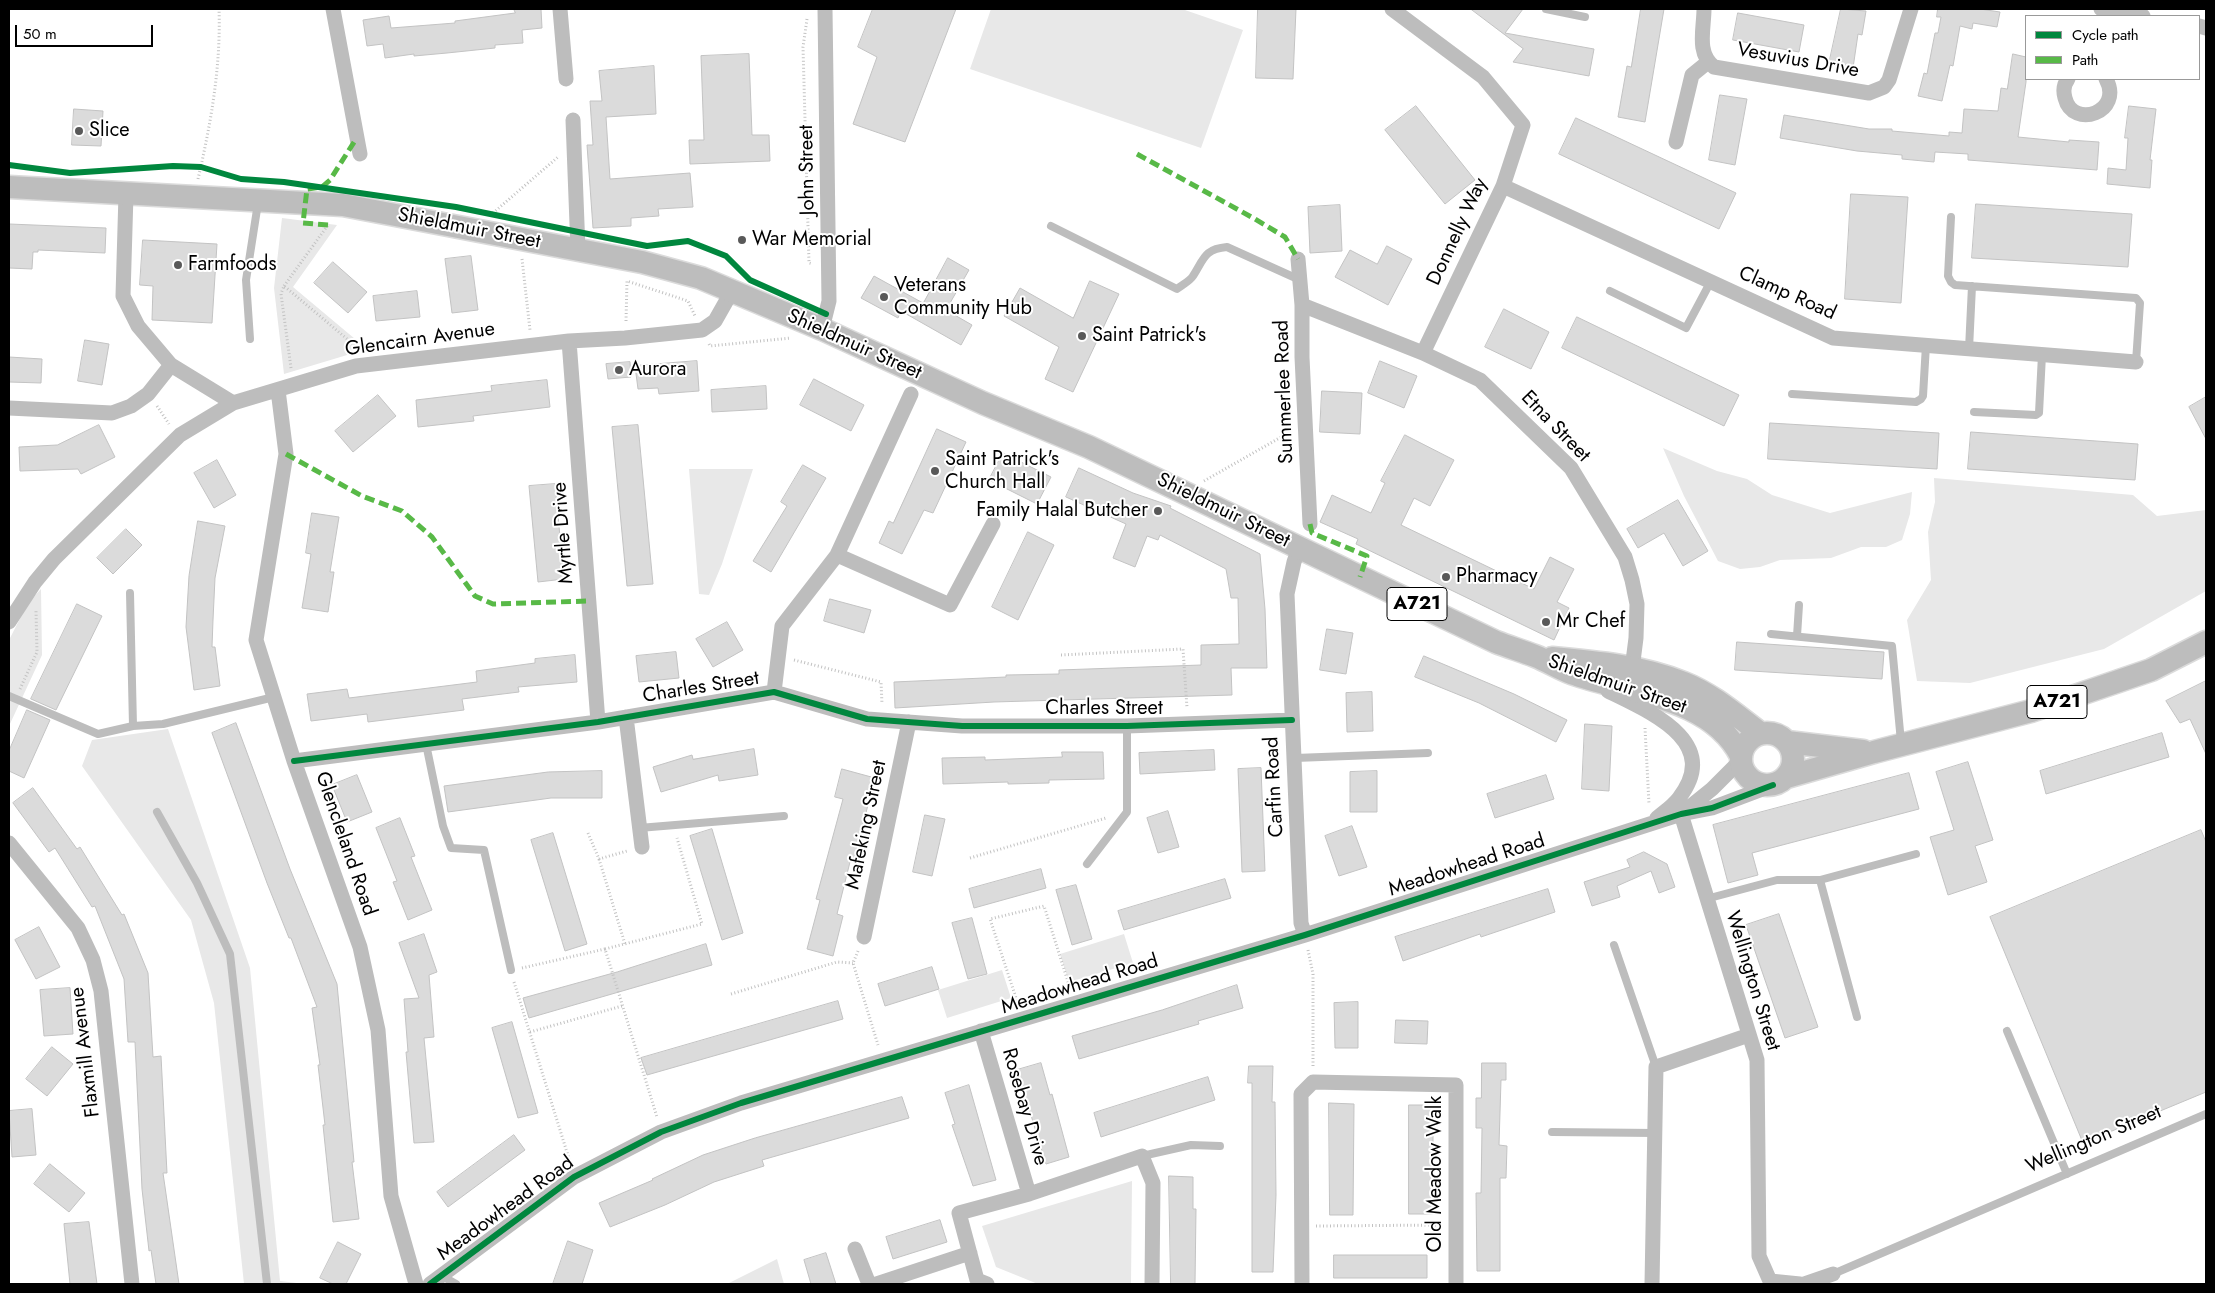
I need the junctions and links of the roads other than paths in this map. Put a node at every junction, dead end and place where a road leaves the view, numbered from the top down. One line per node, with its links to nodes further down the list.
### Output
1 (333, 9): 17 (street)
2 (560, 9): 12 (street)
3 (825, 9): 32 (street, John Street)
4 (1392, 9): 18 (street, Donnelly Way)
5 (1546, 9): 10 (lane)
6 (1704, 9): 11 (street, Vesuvius Drive)
7 (1911, 9): 11 (street, Vesuvius Drive)
8 (2103, 9): 9 (street)
9 (2137, 15)
10 (1585, 17)
11 (1708, 62): 16 (street)
12 (566, 79)
13 (2068, 80): 14 (street)
14 (2106, 80)
15 (573, 120): 24 (street)
16 (1676, 142)
17 (360, 154)
18 (1503, 186): 27 (street, Clamp Road); 37 (street, Donnelly Way)
19 (9, 187): 20 (main road, A721)
20 (126, 194): 21 (main road, Shieldmuir Street / A721); 40 (street)
21 (258, 201): 24 (main road, Shieldmuir Street / A721); 33 (lane)
22 (1951, 217): 28 (lane)
23 (1051, 226): 26 (lane)
24 (578, 250): 30 (main road, Shieldmuir Street / A721)
25 (1298, 259): 26 (street, Summerlee Road)
26 (1300, 280): 31 (street, Summerlee Road)
27 (1711, 282): 29 (lane); 35 (street, Clamp Road)
28 (1972, 286): 36 (lane); 39 (lane)
29 (1610, 291)
30 (732, 292): 32 (main road, Shieldmuir Street / A721); 34 (street, Glencairn Avenue)
31 (1302, 305): 37 (street, Etna Street); 48 (street, Summerlee Road)
32 (822, 329): 49 (main road, Shieldmuir Street / A721)
33 (250, 339)
34 (569, 341): 41 (street, Glencairn Avenue); 66 (street, Myrtle Drive)
35 (1926, 345): 36 (street, Clamp Road); 43 (lane)
36 (1969, 349): 38 (street, Clamp Road)
37 (1423, 353): 58 (street, Etna Street)
38 (2042, 355): 39 (street, Clamp Road); 46 (lane)
39 (2136, 362)
40 (171, 365): 44 (street); 45 (street)
41 (278, 390): 44 (street, Glencairn Avenue); 62 (street, Glencleland Road)
42 (911, 394): 50 (street)
43 (1792, 394)
44 (233, 403): 53 (street, Glencairn Avenue)
45 (9, 408)
46 (1974, 412)
47 (993, 524): 50 (street)
48 (1310, 524)
49 (1299, 548): 57 (main road, Shieldmuir Street / A721); 65 (street, Carfin Road)
50 (837, 555): 61 (street)
51 (130, 593): 68 (lane)
52 (1799, 605): 55 (lane)
53 (9, 622)
54 (1771, 634): 55 (lane)
55 (1797, 636): 73 (lane)
56 (2206, 642): 73 (main road, A721)
57 (1536, 656): 58 (main road, Shieldmuir Street / A721); 59 (main road, Shieldmuir Street / A721)
58 (1632, 667): 60 (street, Etna Street); 70 (main road, Shieldmuir Street / A721)
59 (1576, 675): 60 (main road, Shieldmuir Street / A721); 83 (street, Meadowhead Road)
60 (1629, 689): 77 (main road, Shieldmuir Street / A721)
61 (774, 692): 64 (street, Charles Street); 67 (street, Charles Street)
62 (274, 697): 68 (lane); 78 (street, Glencleland Road)
63 (12, 698): 68 (lane)
64 (626, 717): 66 (street, Charles Street); 84 (street)
65 (1292, 720): 69 (street, Charles Street); 76 (street, Carfin Road)
66 (598, 722): 72 (street, Charles Street)
67 (909, 722): 69 (street, Charles Street); 92 (street, Mafeking Street)
68 (133, 726)
69 (1127, 726): 88 (lane)
70 (1760, 734): 71 (main road, A721); 77 (main road)
71 (1787, 742): 74 (main road, A721); 79 (main road)
72 (426, 744): 78 (street, Charles Street); 94 (lane)
73 (1902, 745): 74 (main road, A721)
74 (1874, 752): 79 (main road, A721)
75 (1428, 753): 76 (lane)
76 (1295, 758): 91 (street, Carfin Road)
77 (1740, 758): 79 (main road, A721); 81 (street, Meadowhead Road)
78 (294, 761): 113 (street, Glencleland Road)
79 (1780, 781): 81 (street, Meadowhead Road)
80 (157, 812): 112 (lane)
81 (1681, 814): 83 (street, Meadowhead Road); 90 (street, Wellington Street)
82 (784, 816): 84 (lane)
83 (1650, 824): 91 (street, Meadowhead Road)
84 (639, 828): 86 (street)
85 (9, 843): 111 (street, Flaxmill Avenue)
86 (642, 846)
87 (1916, 854): 89 (lane)
88 (1087, 864)
89 (1820, 880): 90 (lane); 95 (lane)
90 (1706, 899): 98 (street, Wellington Street)
91 (1305, 935): 96 (street, Meadowhead Road)
92 (864, 937)
93 (1614, 945): 99 (lane)
94 (511, 970)
95 (1857, 1017)
96 (981, 1031): 106 (street, Rosebay Drive); 110 (street, Meadowhead Road)
97 (2007, 1031): 105 (lane)
98 (1749, 1035): 99 (street); 122 (street, Wellington Street)
99 (1656, 1067): 102 (street)
100 (2206, 1114): 105 (lane, Wellington Street)
101 (1552, 1132): 102 (lane)
102 (1655, 1133): 121 (street)
103 (1220, 1146): 104 (lane)
104 (1142, 1156): 106 (street, Rosebay Drive); 118 (street)
105 (2067, 1174): 109 (lane, Wellington Street)
106 (1029, 1194): 108 (street, Rosebay Drive)
107 (855, 1248): 115 (street)
108 (970, 1253): 116 (street); 117 (street, Rosebay Drive)
109 (1833, 1274): 123 (street, Wellington Street)
110 (436, 1280): 114 (lane)
111 (132, 1284)
112 (267, 1284)
113 (416, 1284)
114 (456, 1284)
115 (869, 1284)
116 (876, 1284)
117 (987, 1284)
118 (1152, 1284)
119 (1302, 1284): 120 (street, Old Meadow Walk)
120 (1456, 1284)
121 (1652, 1284)
122 (1800, 1284)
123 (1804, 1284)

